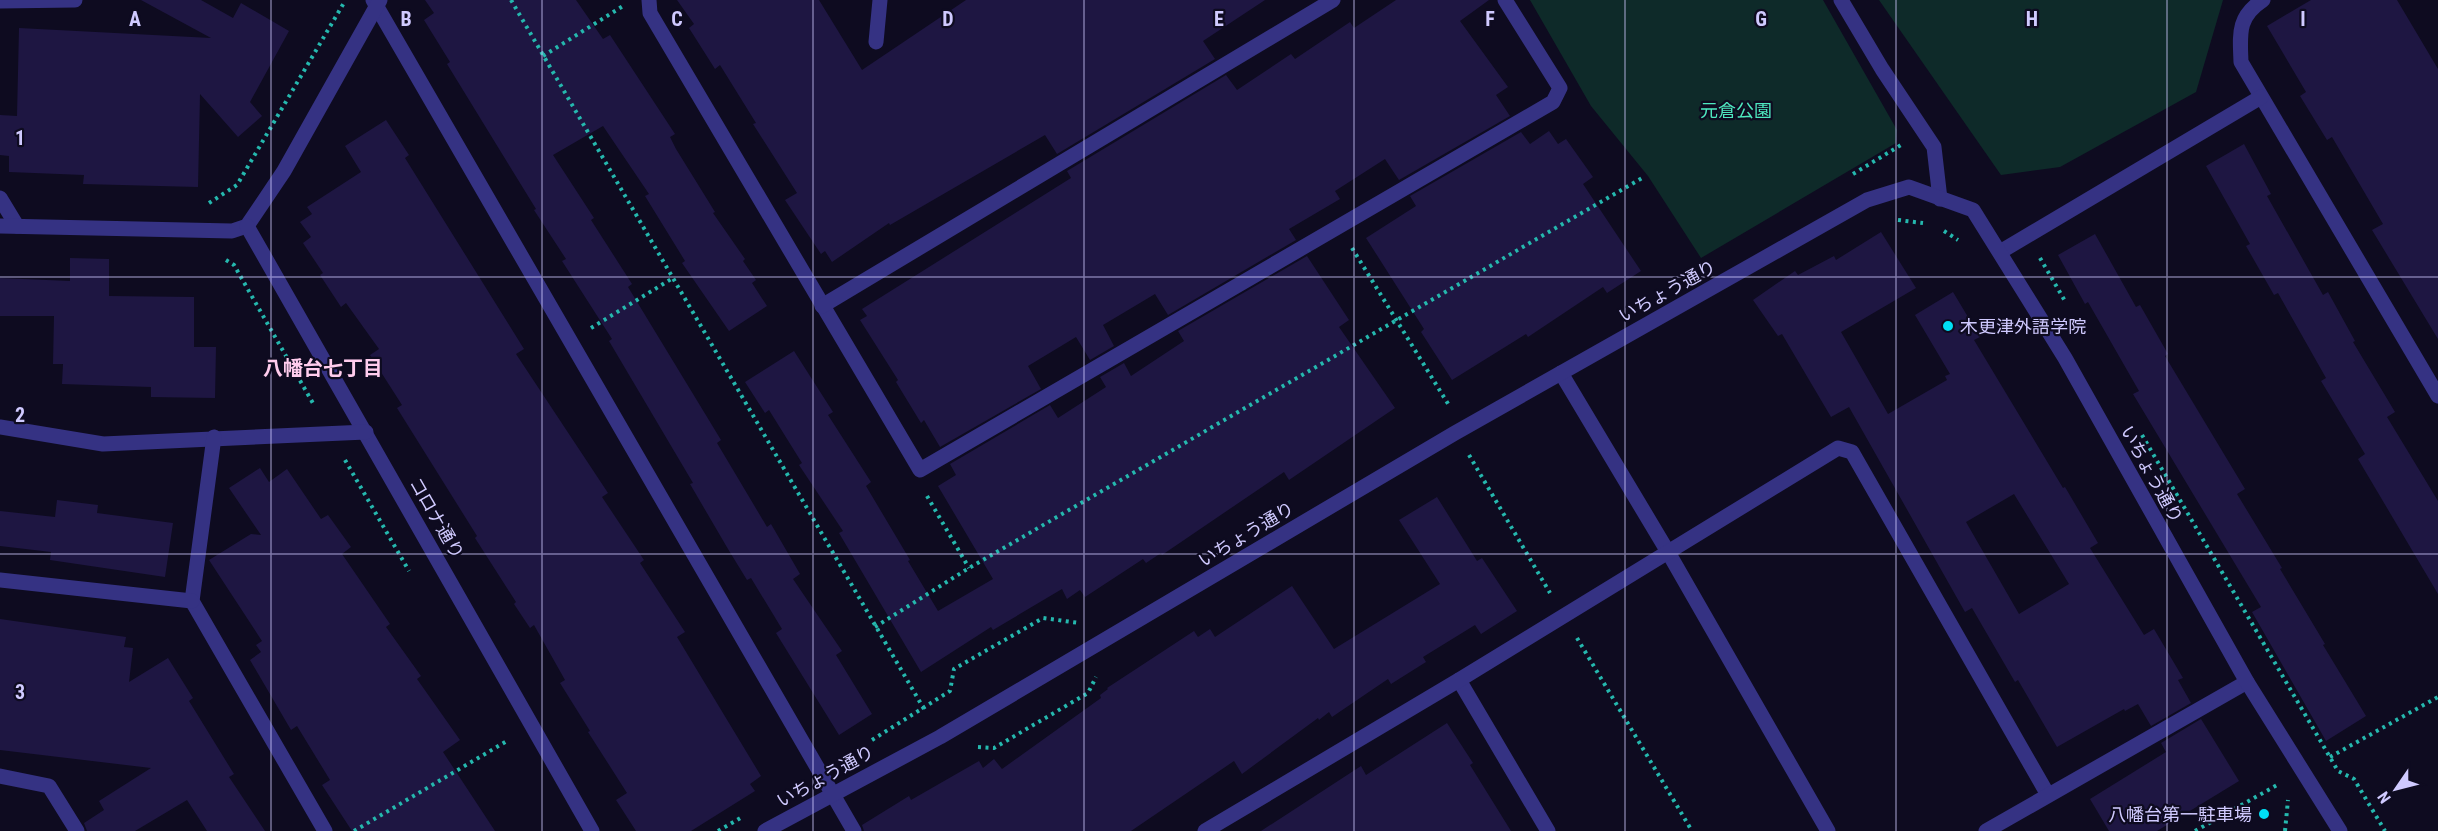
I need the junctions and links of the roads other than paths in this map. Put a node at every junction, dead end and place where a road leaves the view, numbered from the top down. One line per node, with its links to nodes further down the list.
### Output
1 (75, 0): 8 (street)
2 (649, 0): 18 (street)
3 (880, 0): 10 (street)
4 (1334, 0): 18 (street)
5 (1505, 0): 18 (street)
6 (1841, 0): 13 (street)
7 (2263, 0): 11 (street)
8 (0, 1)
9 (376, 2): 16 (street); 30 (street)
10 (876, 42)
11 (2261, 98): 17 (street); 20 (street)
12 (0, 198): 15 (street)
13 (1940, 198): 17 (street, いちょう通り); 19 (street, いちょう通り)
14 (0, 226): 15 (street)
15 (16, 226): 16 (street)
16 (248, 226): 22 (street, コロナ通り)
17 (2000, 252): 28 (street, いちょう通り)
18 (822, 306)
19 (1561, 373): 24 (street); 30 (street, いちょう通り)
20 (2438, 396)
21 (0, 427): 23 (street)
22 (366, 432): 23 (street); 34 (street, コロナ通り)
23 (214, 437): 26 (street)
24 (1668, 552): 27 (street); 31 (street); 39 (street)
25 (0, 580): 26 (street)
26 (192, 601): 33 (street)
27 (1459, 680): 37 (street); 38 (street)
28 (2247, 682): 31 (street); 41 (street, いちょう通り)
29 (0, 776): 32 (street)
30 (832, 793): 35 (street, いちょう通り); 36 (street)
31 (2048, 795): 40 (street)
32 (77, 831)
33 (325, 831)
34 (592, 831)
35 (765, 831)
36 (854, 831)
37 (1205, 831)
38 (1548, 831)
39 (1827, 831)
40 (1986, 831)
41 (2340, 831)

